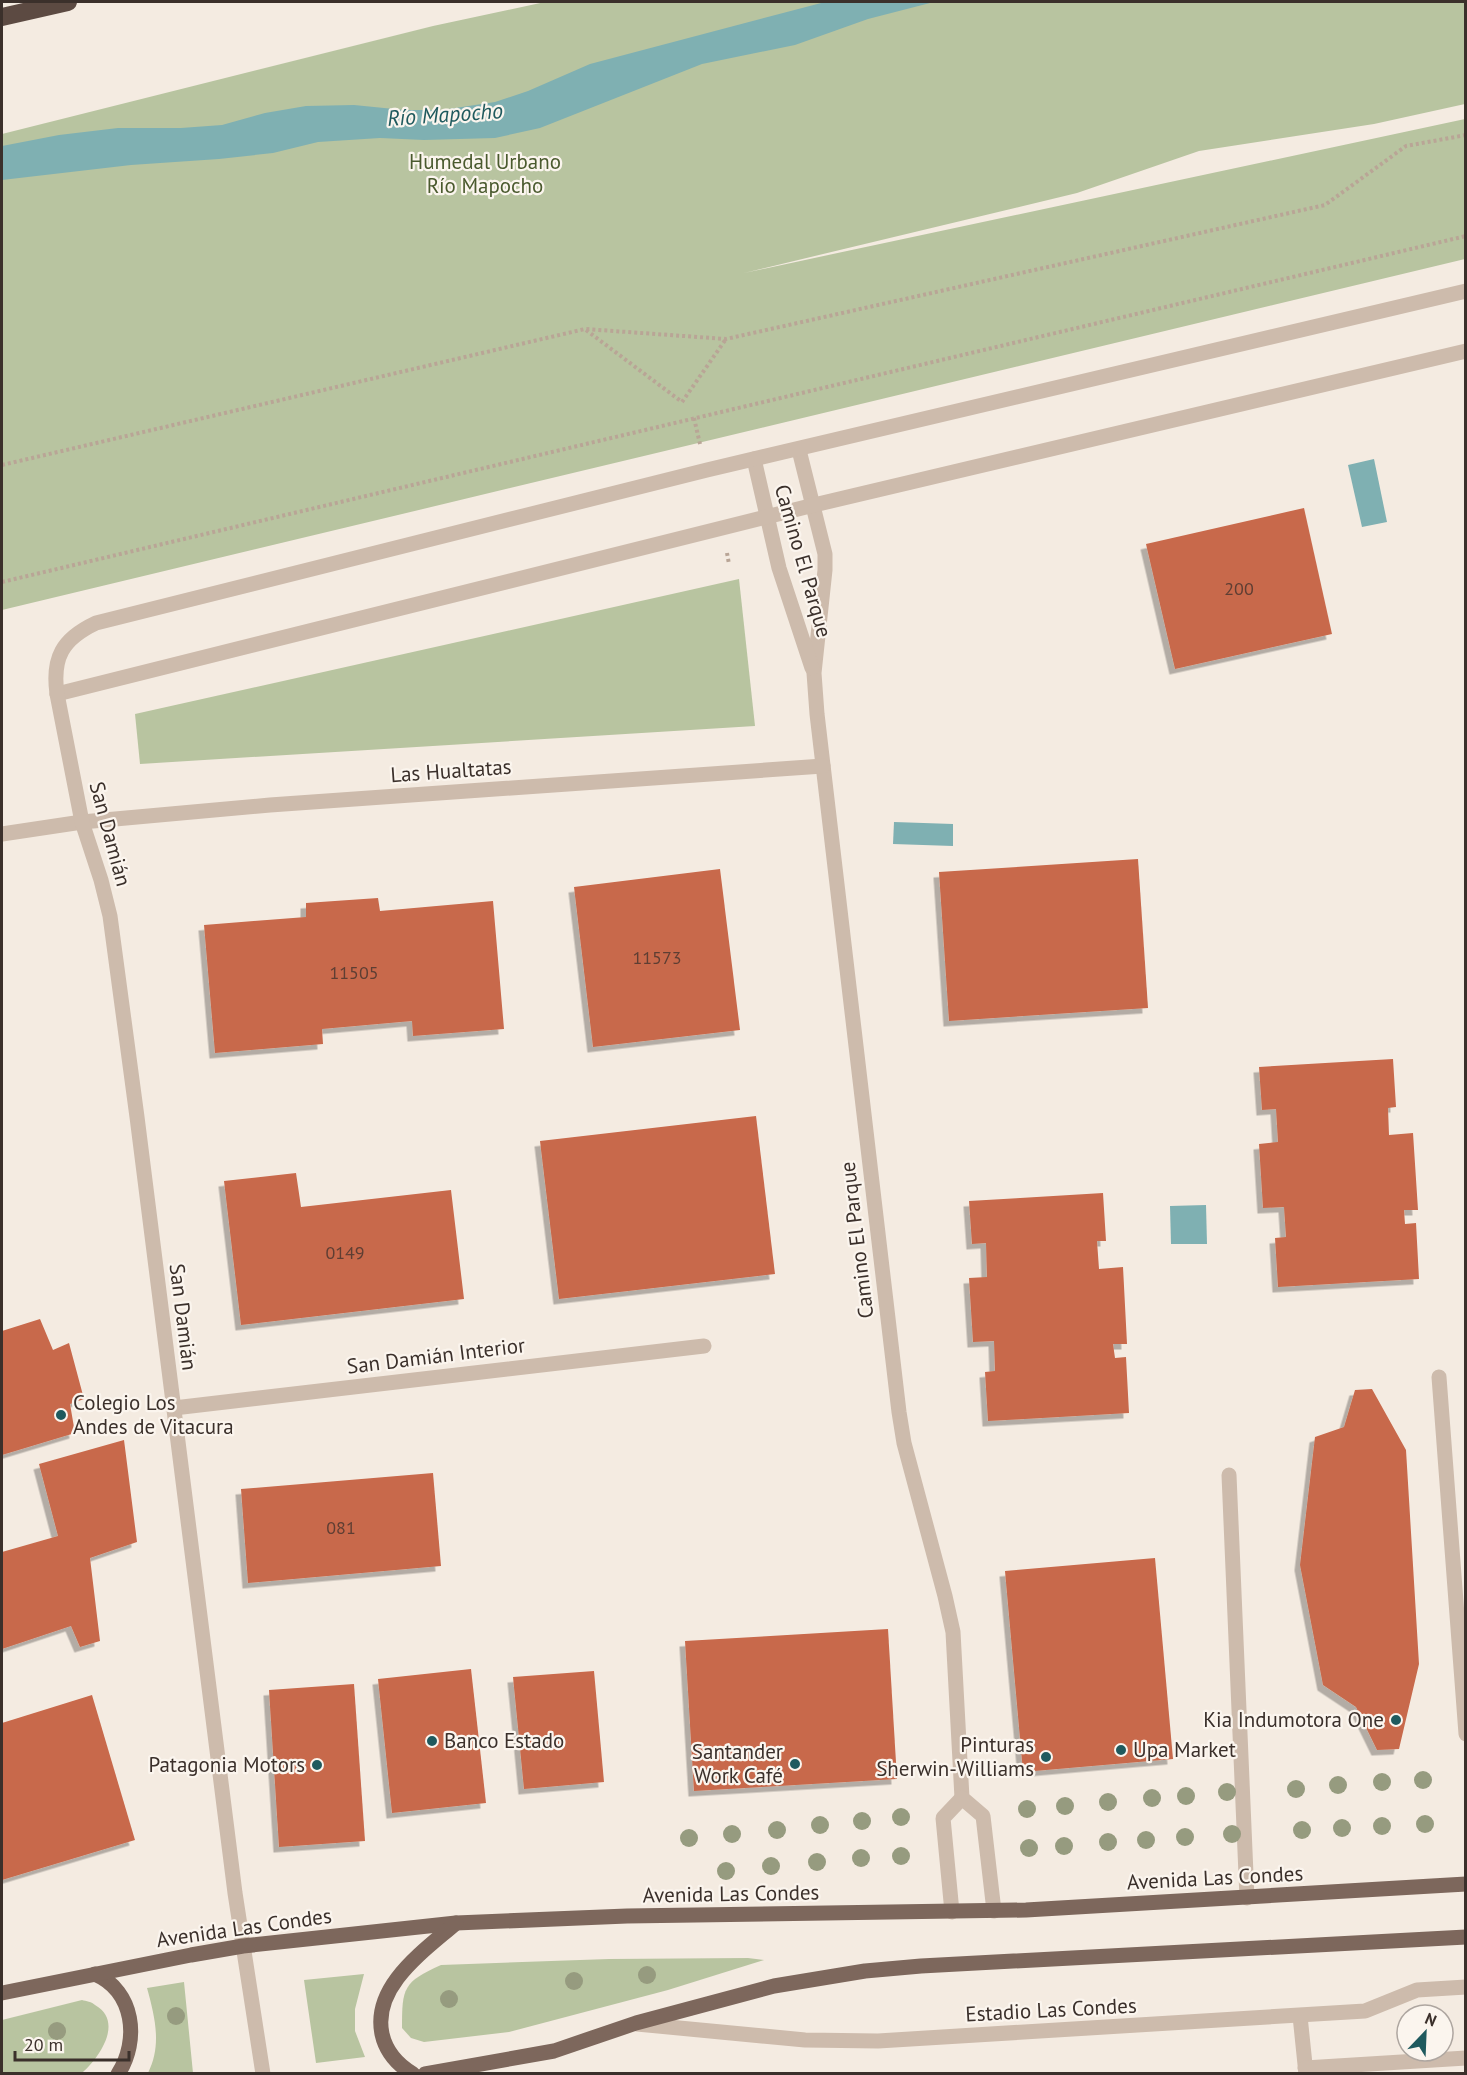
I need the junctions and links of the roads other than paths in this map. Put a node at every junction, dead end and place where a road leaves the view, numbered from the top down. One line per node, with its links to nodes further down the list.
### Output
1 (68, 2): 2 (highway)
2 (2, 17)
3 (1466, 291): 5 (street, San Damián)
4 (1466, 351): 7 (street)
5 (799, 450): 6 (street, San Damián); 7 (street, Camino El Parque)
6 (754, 459): 8 (street, Camino El Parque); 10 (street, San Damián)
7 (814, 505): 8 (street); 9 (street, Camino El Parque)
8 (768, 516): 9 (street, Camino El Parque); 10 (street)
9 (814, 673): 11 (street, Camino El Parque)
10 (57, 694): 12 (street, San Damián)
11 (823, 766): 12 (street, Las Hualtatas); 19 (street, Camino El Parque)
12 (82, 822): 13 (street, Las Hualtatas); 16 (street, San Damián)
13 (2, 834)
14 (704, 1346): 16 (street, San Damián Interior)
15 (1439, 1377): 18 (street)
16 (174, 1408): 26 (street, San Damián)
17 (1229, 1475): 21 (street)
18 (1466, 1734)
19 (962, 1798): 22 (street); 23 (street)
20 (1466, 1884): 21 (main road, Avenida Las Condes)
21 (1247, 1898): 22 (main road, Avenida Las Condes)
22 (994, 1911): 23 (main road, Avenida Las Condes)
23 (952, 1912): 24 (main road, Avenida Las Condes)
24 (456, 1923): 26 (main road, Avenida Las Condes); 36 (main road)
25 (1466, 1937): 31 (main road)
26 (243, 1946): 27 (main road, Avenida Las Condes); 35 (street, San Damián)
27 (95, 1974): 29 (main road, Avenida Las Condes); 34 (main road)
28 (1466, 1987): 30 (street, Estadio Las Condes)
29 (2, 1993)
30 (1300, 2016): 31 (street, Estadio Las Condes); 33 (street)
31 (636, 2023): 37 (main road)
32 (1466, 2058): 33 (street)
33 (1306, 2071)
34 (118, 2073)
35 (263, 2073)
36 (413, 2073)
37 (425, 2073)

